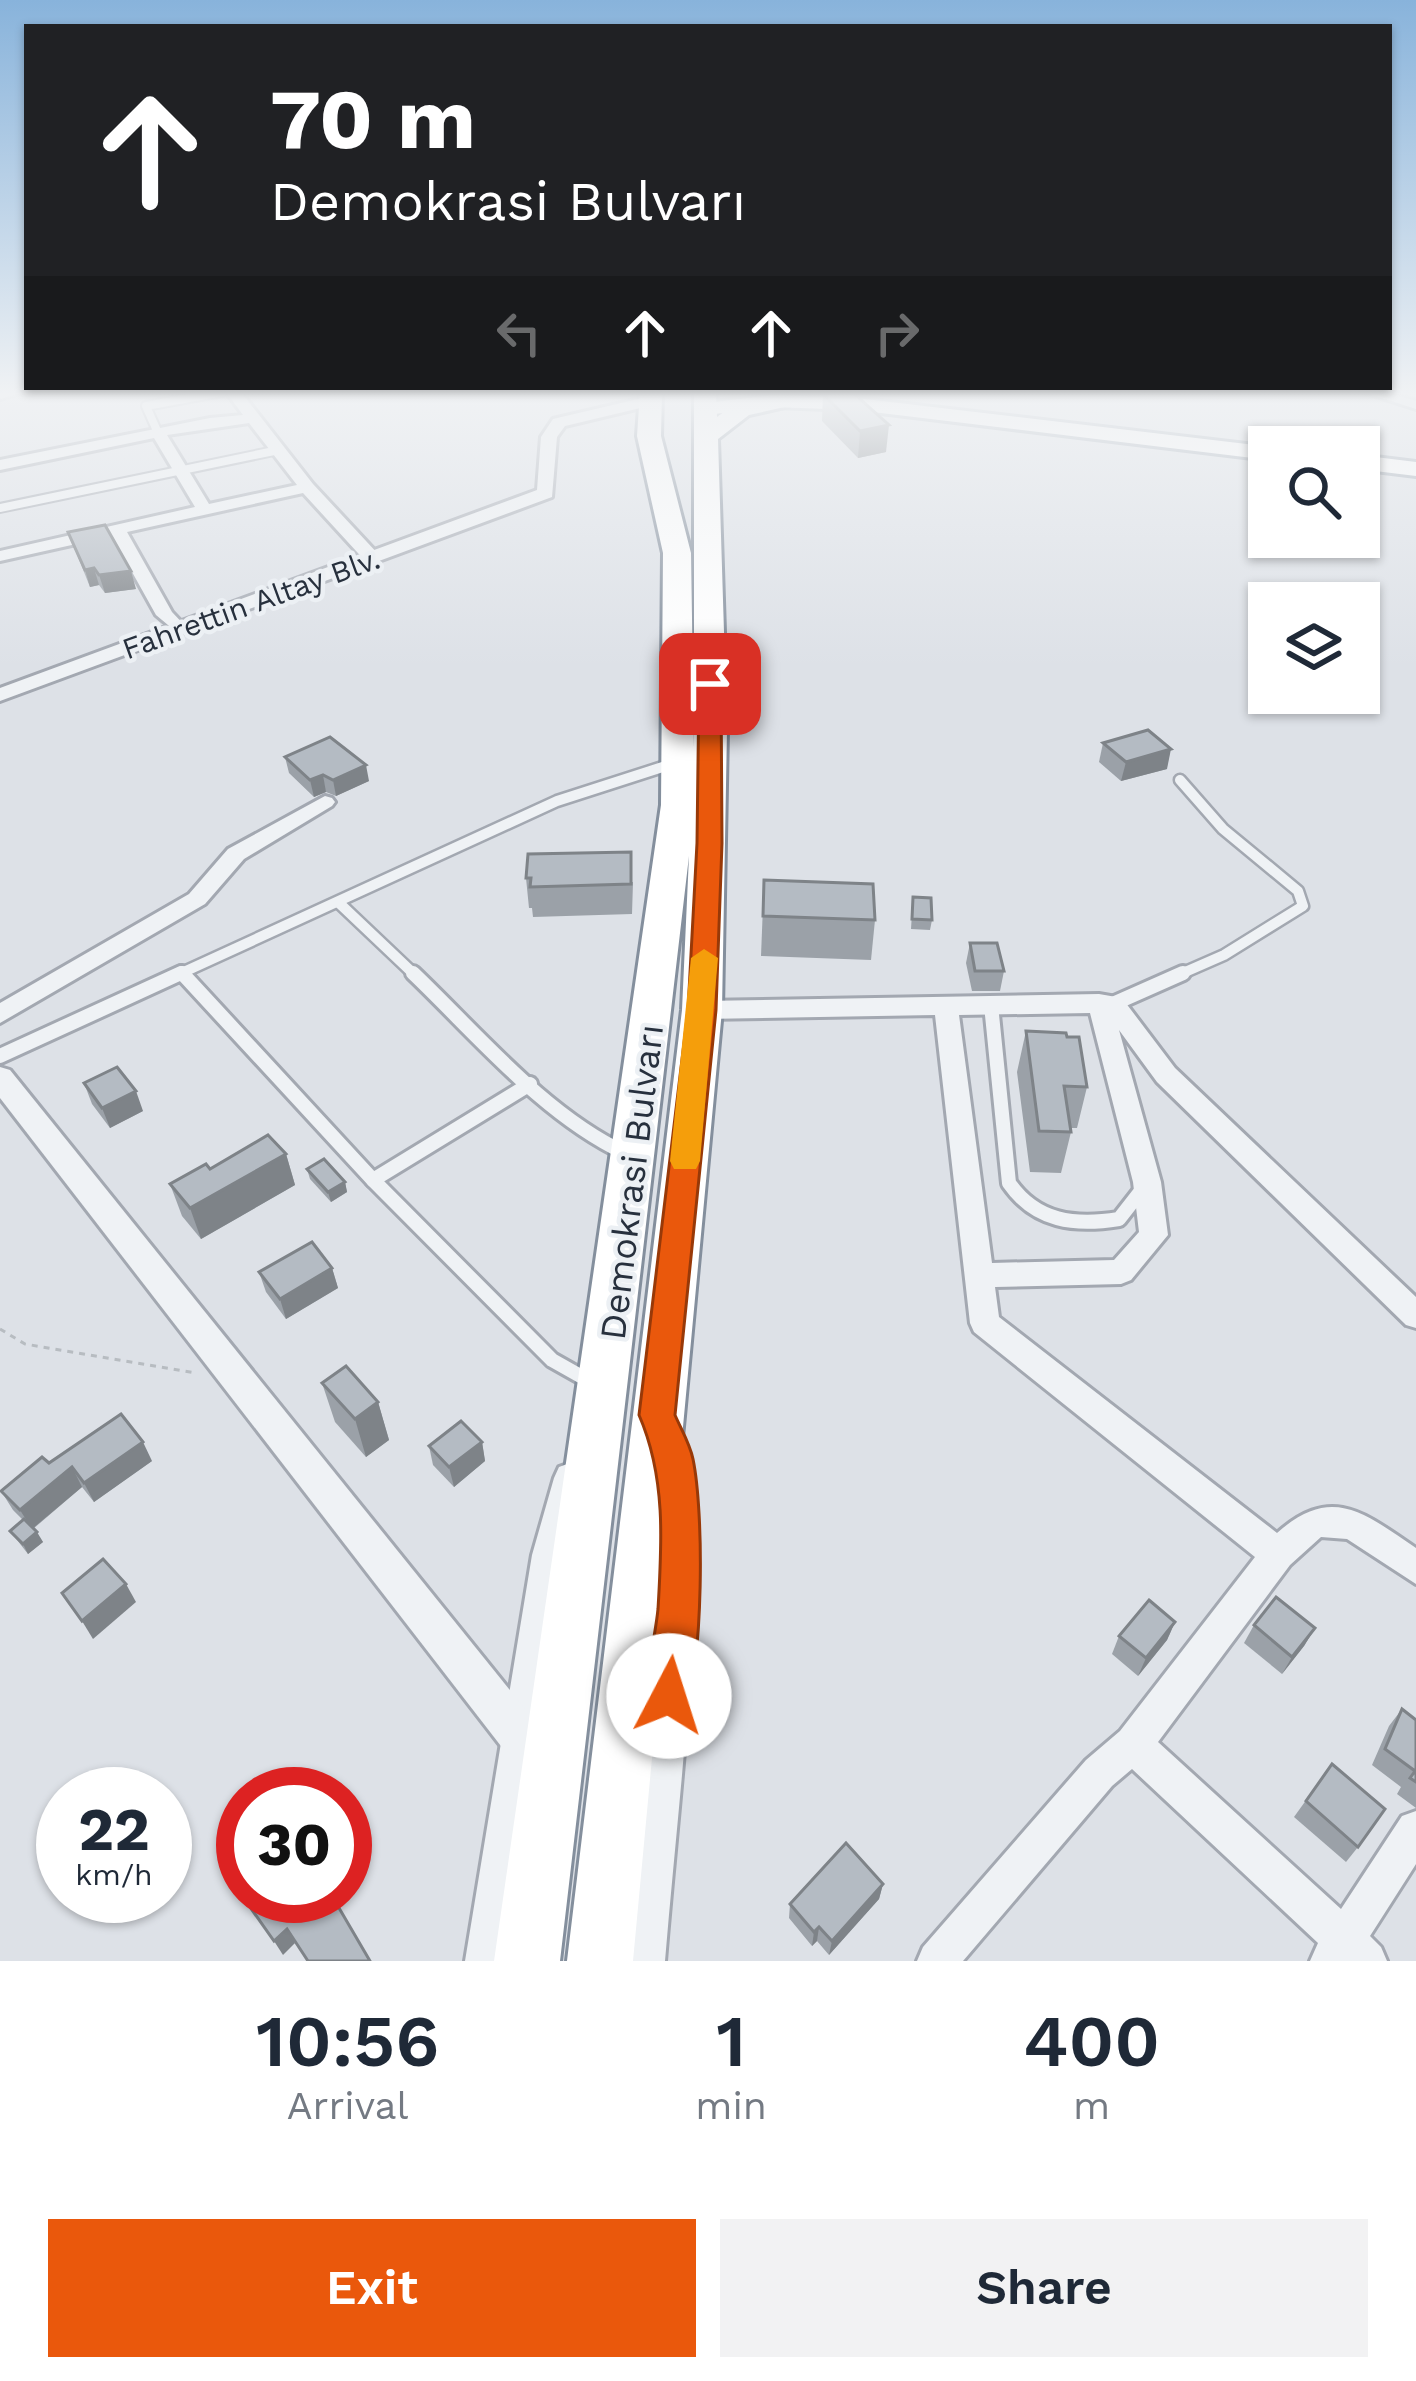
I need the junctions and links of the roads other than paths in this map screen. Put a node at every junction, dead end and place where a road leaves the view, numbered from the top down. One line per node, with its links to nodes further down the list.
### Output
1 (117, 484): 8 (lane)
2 (189, 484): 9 (street)
3 (304, 484): 7 (street)
4 (547, 484): 12 (street, Fahrettin Altay Blv.)
5 (660, 484): 15 (highway, Demokrasi Bulvarı)
6 (688, 484): 23 (highway, Demokrasi Bulvarı)
7 (307, 487): 9 (street); 12 (street)
8 (0, 508)
9 (205, 510): 10 (street)
10 (117, 530): 11 (street); 13 (street)
11 (0, 556)
12 (374, 560): 13 (street, Fahrettin Altay Blv.)
13 (180, 630): 14 (street, Fahrettin Altay Blv.)
14 (0, 695)
15 (678, 762): 18 (lane); 28 (highway, Demokrasi Bulvarı)
16 (1180, 780): 20 (lane)
17 (325, 802): 24 (street)
18 (338, 902): 19 (lane); 27 (lane)
19 (182, 973): 25 (lane); 29 (lane)
20 (1106, 1003): 21 (street); 30 (street); 32 (street)
21 (992, 1005): 22 (street); 30 (lane)
22 (946, 1006): 23 (street); 31 (street)
23 (702, 1010): 34 (highway, Demokrasi Bulvarı)
24 (0, 1014)
25 (0, 1056)
26 (0, 1076): 38 (street)
27 (530, 1084): 28 (lane); 29 (lane)
28 (634, 1155): 33 (highway, Demokrasi Bulvarı)
29 (373, 1180): 33 (lane)
30 (1147, 1181): 31 (street)
31 (979, 1275): 36 (street)
32 (1416, 1316)
33 (605, 1384): 35 (highway, Demokrasi Bulvarı)
34 (657, 1415): 44 (highway, Demokrasi Bulvarı); 45 (street)
35 (598, 1429): 38 (street); 43 (highway, Demokrasi Bulvarı)
36 (1277, 1554): 37 (street); 39 (street)
37 (1416, 1568)
38 (519, 1735): 42 (street)
39 (1133, 1744): 41 (street); 46 (street)
40 (1416, 1830): 41 (street)
41 (1347, 1954)
42 (485, 1961)
43 (527, 1961)
44 (600, 1961)
45 (645, 1961)
46 (938, 1961)

